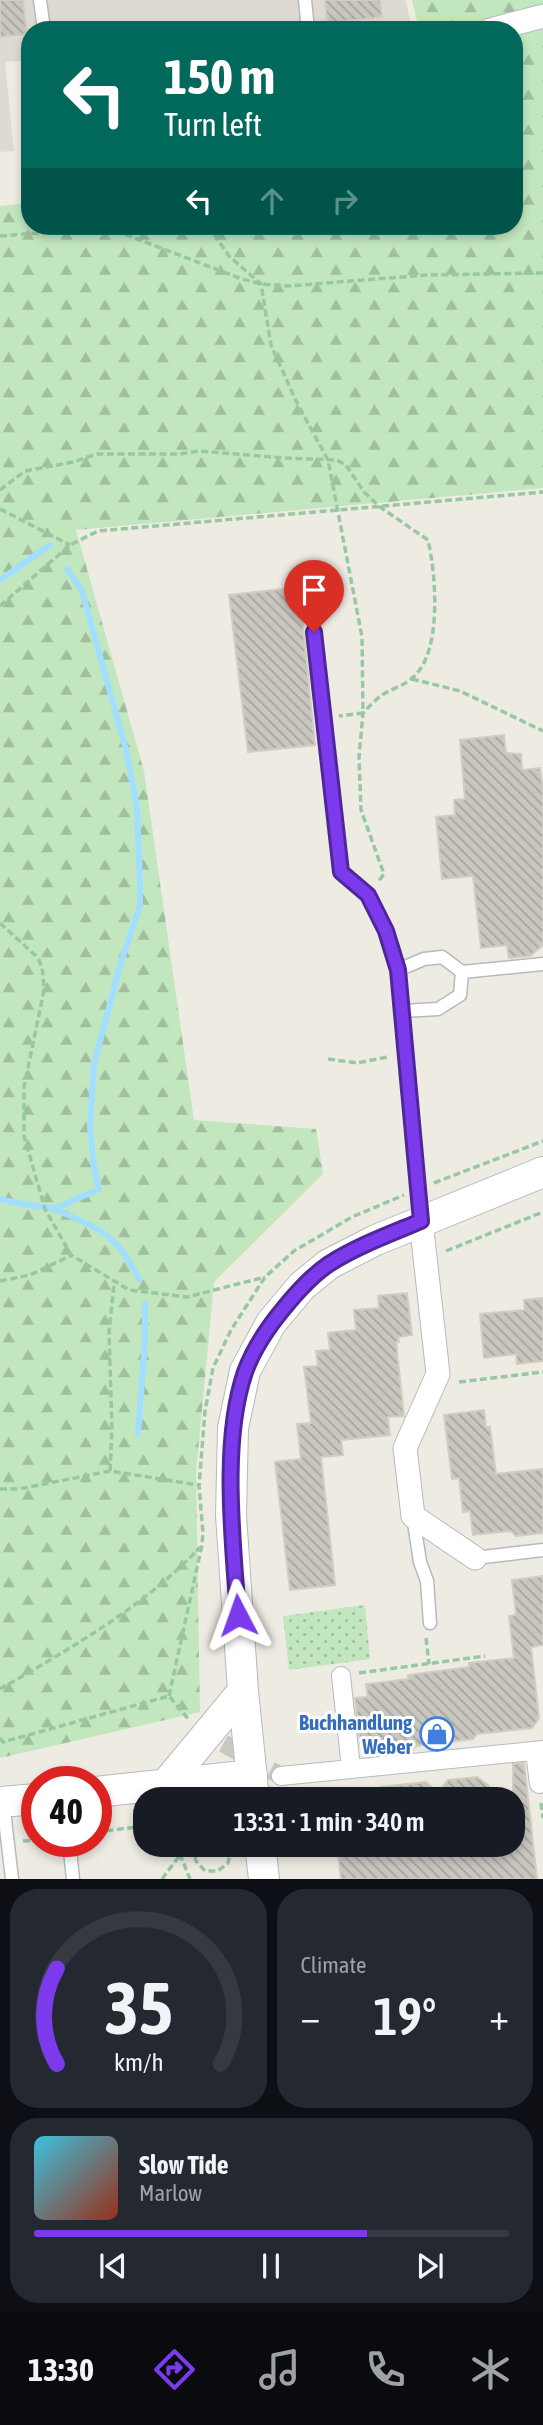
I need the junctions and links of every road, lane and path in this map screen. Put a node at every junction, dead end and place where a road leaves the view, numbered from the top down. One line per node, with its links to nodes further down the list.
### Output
1 (40, 0): 4 (lane)
2 (305, 0): 5 (lane)
3 (543, 16): 6 (street)
4 (43, 21)
5 (307, 21)
6 (523, 21)
7 (21, 234): 10 (path)
8 (127, 235): 12 (path)
9 (214, 235): 12 (path)
10 (0, 236)
11 (543, 273): 12 (path)
12 (261, 284): 13 (path)
13 (328, 460): 14 (path); 16 (path); 18 (path)
14 (0, 490)
15 (543, 492): 16 (path)
16 (380, 507): 18 (path); 22 (path)
17 (0, 509): 19 (path)
18 (339, 509): 19 (path); 23 (path)
19 (70, 545): 20 (path)
20 (0, 606)
21 (314, 632): 24 (lane)
22 (412, 679): 23 (path); 25 (path)
23 (363, 713): 24 (path); 26 (path)
24 (324, 718): 26 (lane)
25 (543, 731)
26 (368, 895): 29 (lane)
27 (0, 923): 39 (path)
28 (543, 964): 30 (lane)
29 (398, 970): 30 (lane); 31 (lane)
30 (462, 972): 31 (lane)
31 (402, 1012): 32 (lane)
32 (406, 1053): 33 (path); 36 (lane)
33 (328, 1059)
34 (543, 1141): 36 (path)
35 (543, 1172): 38 (street)
36 (417, 1189): 38 (lane); 41 (path)
37 (543, 1212): 40 (path)
38 (421, 1221): 40 (street); 59 (street)
39 (71, 1255): 42 (path); 43 (path)
40 (425, 1260): 45 (street)
41 (265, 1277): 43 (path); 47 (path)
42 (0, 1281)
43 (114, 1283): 46 (path)
44 (543, 1372): 45 (path)
45 (433, 1385): 49 (street)
46 (110, 1471): 47 (path); 48 (path)
47 (199, 1486): 50 (path)
48 (0, 1489)
49 (413, 1516): 52 (street); 53 (lane)
50 (202, 1545): 58 (path); 60 (path)
51 (543, 1550): 52 (lane)
52 (475, 1558)
53 (430, 1623)
54 (426, 1637): 56 (path)
55 (485, 1656): 56 (path)
56 (429, 1664): 57 (path)
57 (349, 1674): 64 (street)
58 (0, 1689)
59 (243, 1691): 65 (street); 67 (street)
60 (169, 1696): 61 (path); 62 (path)
61 (195, 1727)
62 (1, 1741)
63 (539, 1751): 64 (street); 66 (street)
64 (351, 1768): 65 (street)
65 (262, 1783): 67 (street)
66 (539, 1783)
67 (165, 1785): 68 (street)
68 (112, 1790)
69 (21, 1800): 70 (street)
70 (1, 1802): 79 (lane)
71 (133, 1827): 72 (path)
72 (112, 1830)
73 (71, 1857): 80 (lane)
74 (178, 1857): 81 (path)
75 (181, 1857): 82 (path)
76 (195, 1857): 77 (path)
77 (229, 1857)
78 (261, 1857): 83 (street)
79 (12, 1879)
80 (73, 1879)
81 (162, 1879)
82 (190, 1879)
83 (264, 1879)

